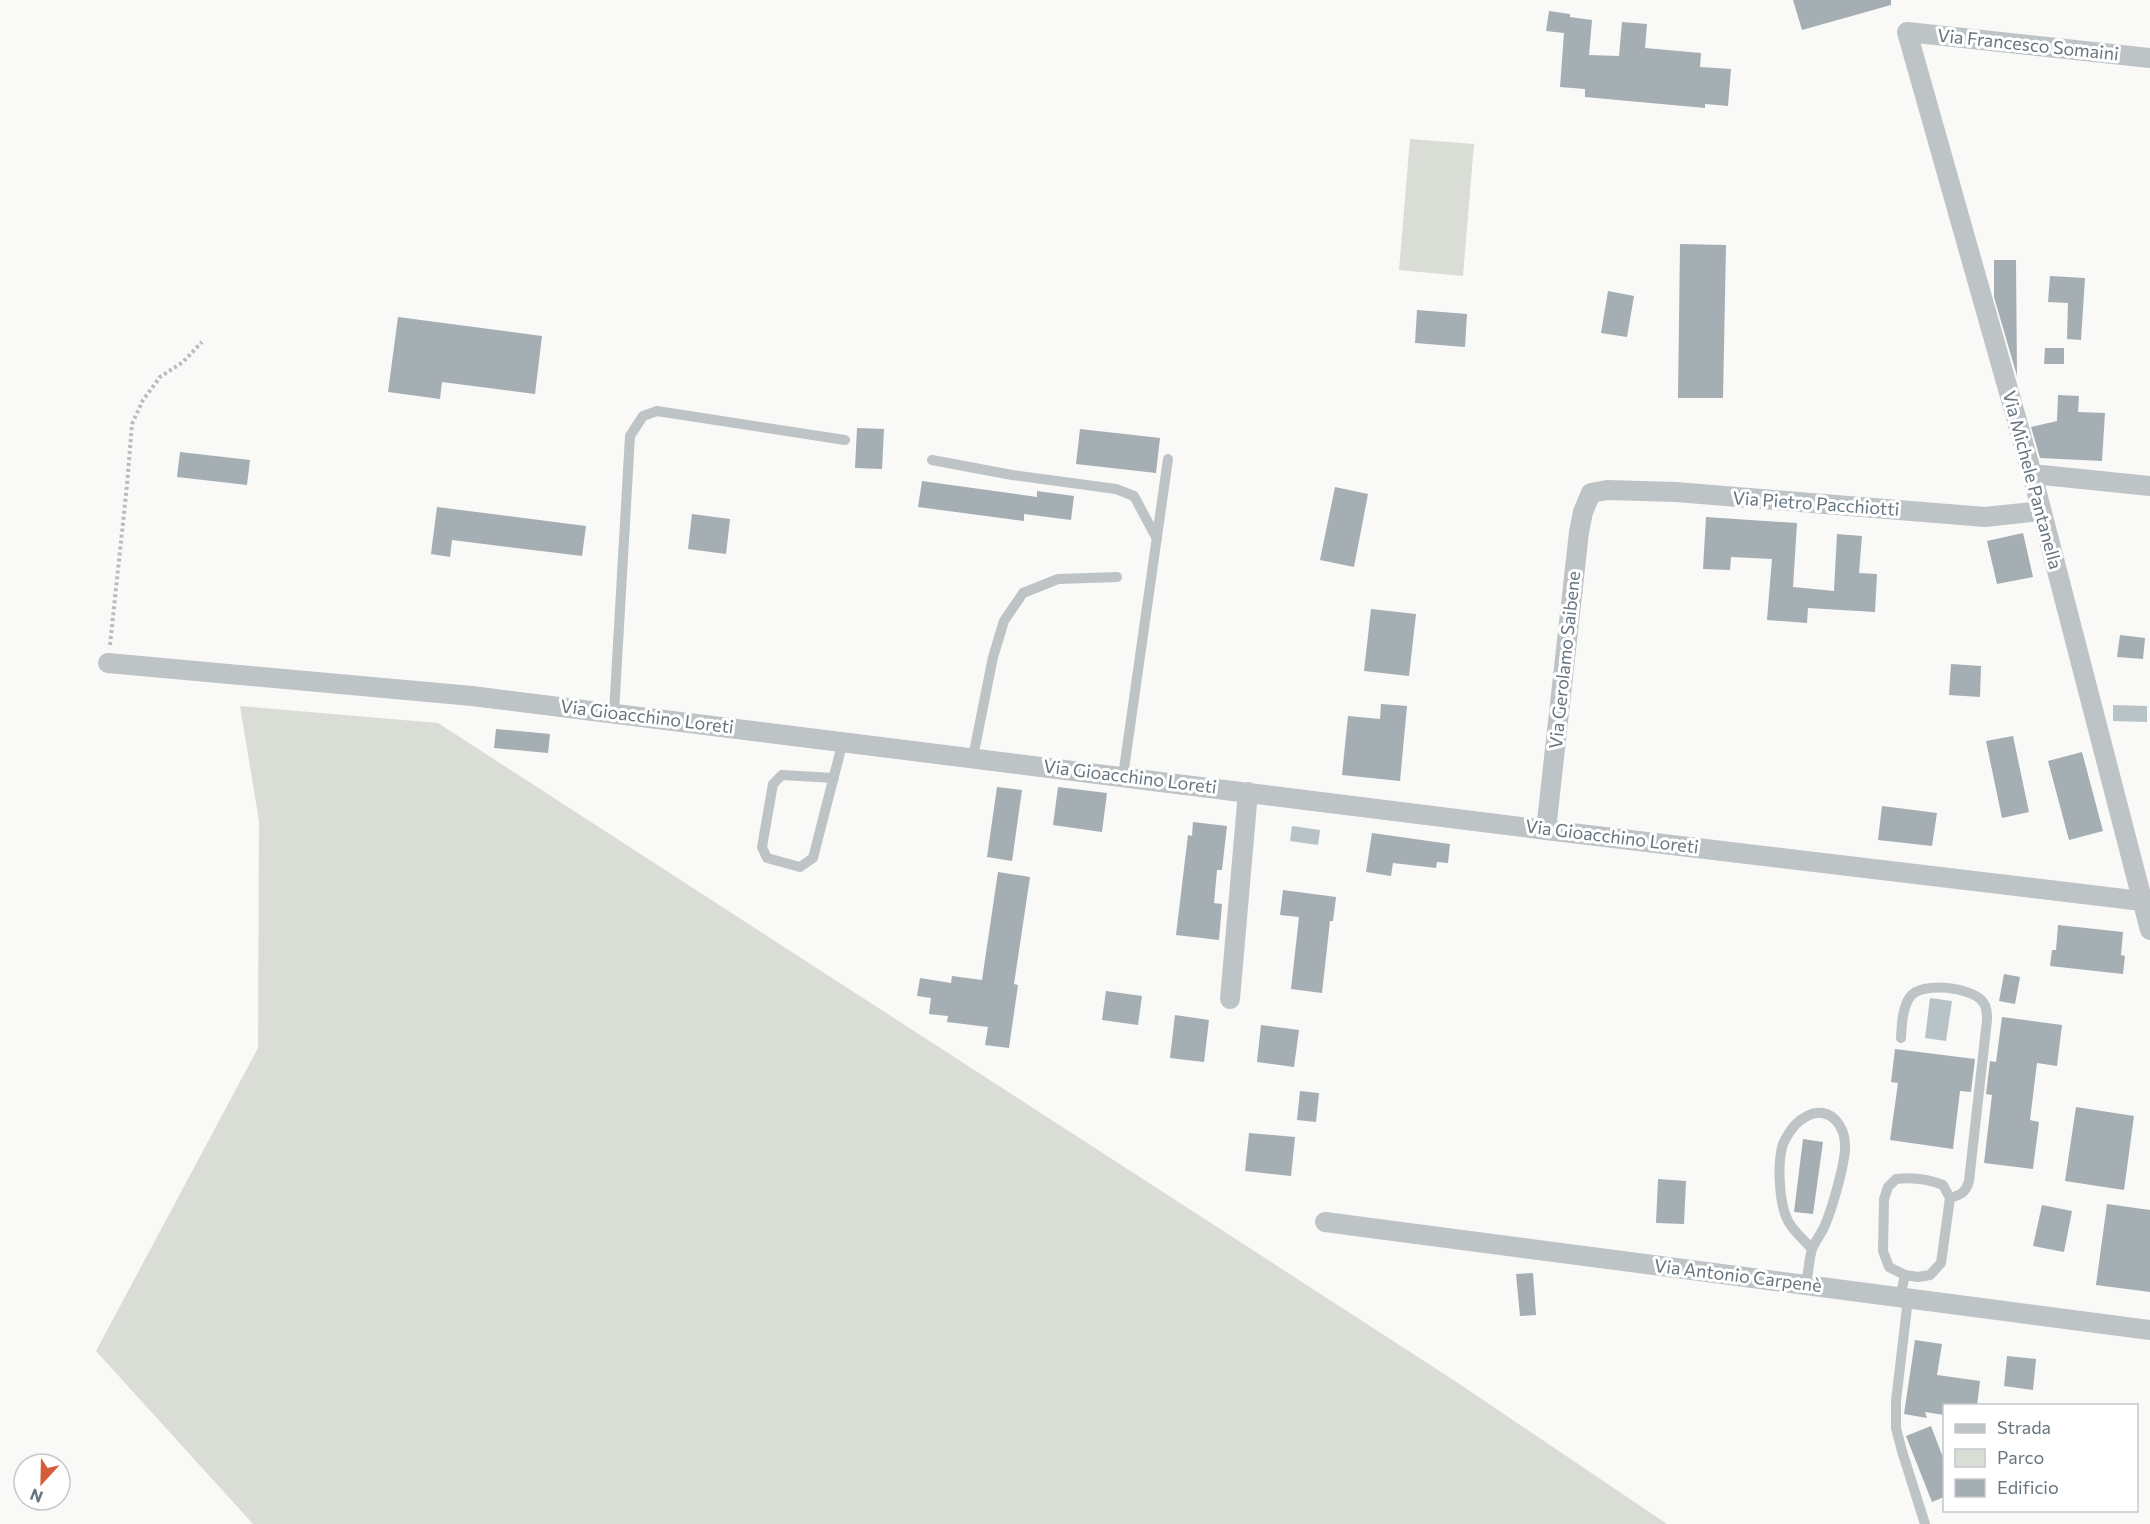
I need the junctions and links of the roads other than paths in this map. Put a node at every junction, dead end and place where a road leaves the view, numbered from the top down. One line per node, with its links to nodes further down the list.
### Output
1 (1907, 32): 2 (street, Via Francesco Somaini); 6 (street, Via Michele Pantanella)
2 (2150, 58)
3 (845, 440): 13 (lane)
4 (1168, 459): 10 (lane)
5 (932, 460): 10 (lane)
6 (2032, 474): 7 (street); 9 (street, Via Michele Pantanella)
7 (2150, 486)
8 (1592, 493): 9 (street, Via Pietro Pacchiotti); 19 (street, Via Gerolamo Saibene)
9 (2041, 511): 20 (street, Via Michele Pantanella)
10 (1157, 539): 16 (lane)
11 (1117, 577): 15 (lane)
12 (108, 663): 13 (street, Via Gioacchino Loreti)
13 (614, 713): 14 (street, Via Gioacchino Loreti)
14 (843, 741): 15 (street, Via Gioacchino Loreti); 17 (lane)
15 (973, 757): 16 (street, Via Gioacchino Loreti)
16 (1123, 776): 18 (street, Via Gioacchino Loreti)
17 (834, 778): 17 (lane)
18 (1248, 792): 19 (street, Via Gioacchino Loreti); 22 (street)
19 (1546, 830): 20 (street, Via Gioacchino Loreti)
20 (2146, 901): 21 (street, Via Michele Pantanella)
21 (2150, 930)
22 (1230, 999)
23 (1901, 1038): 24 (lane)
24 (1950, 1198): 27 (lane); 27 (lane)
25 (1325, 1222): 28 (street, Via Antonio Carpenè)
26 (1812, 1249): 26 (lane); 28 (lane)
27 (1905, 1275): 29 (lane)
28 (1806, 1286): 29 (street, Via Antonio Carpenè)
29 (1904, 1298): 30 (street, Via Antonio Carpenè); 31 (lane)
30 (2150, 1330)
31 (1925, 1524)

